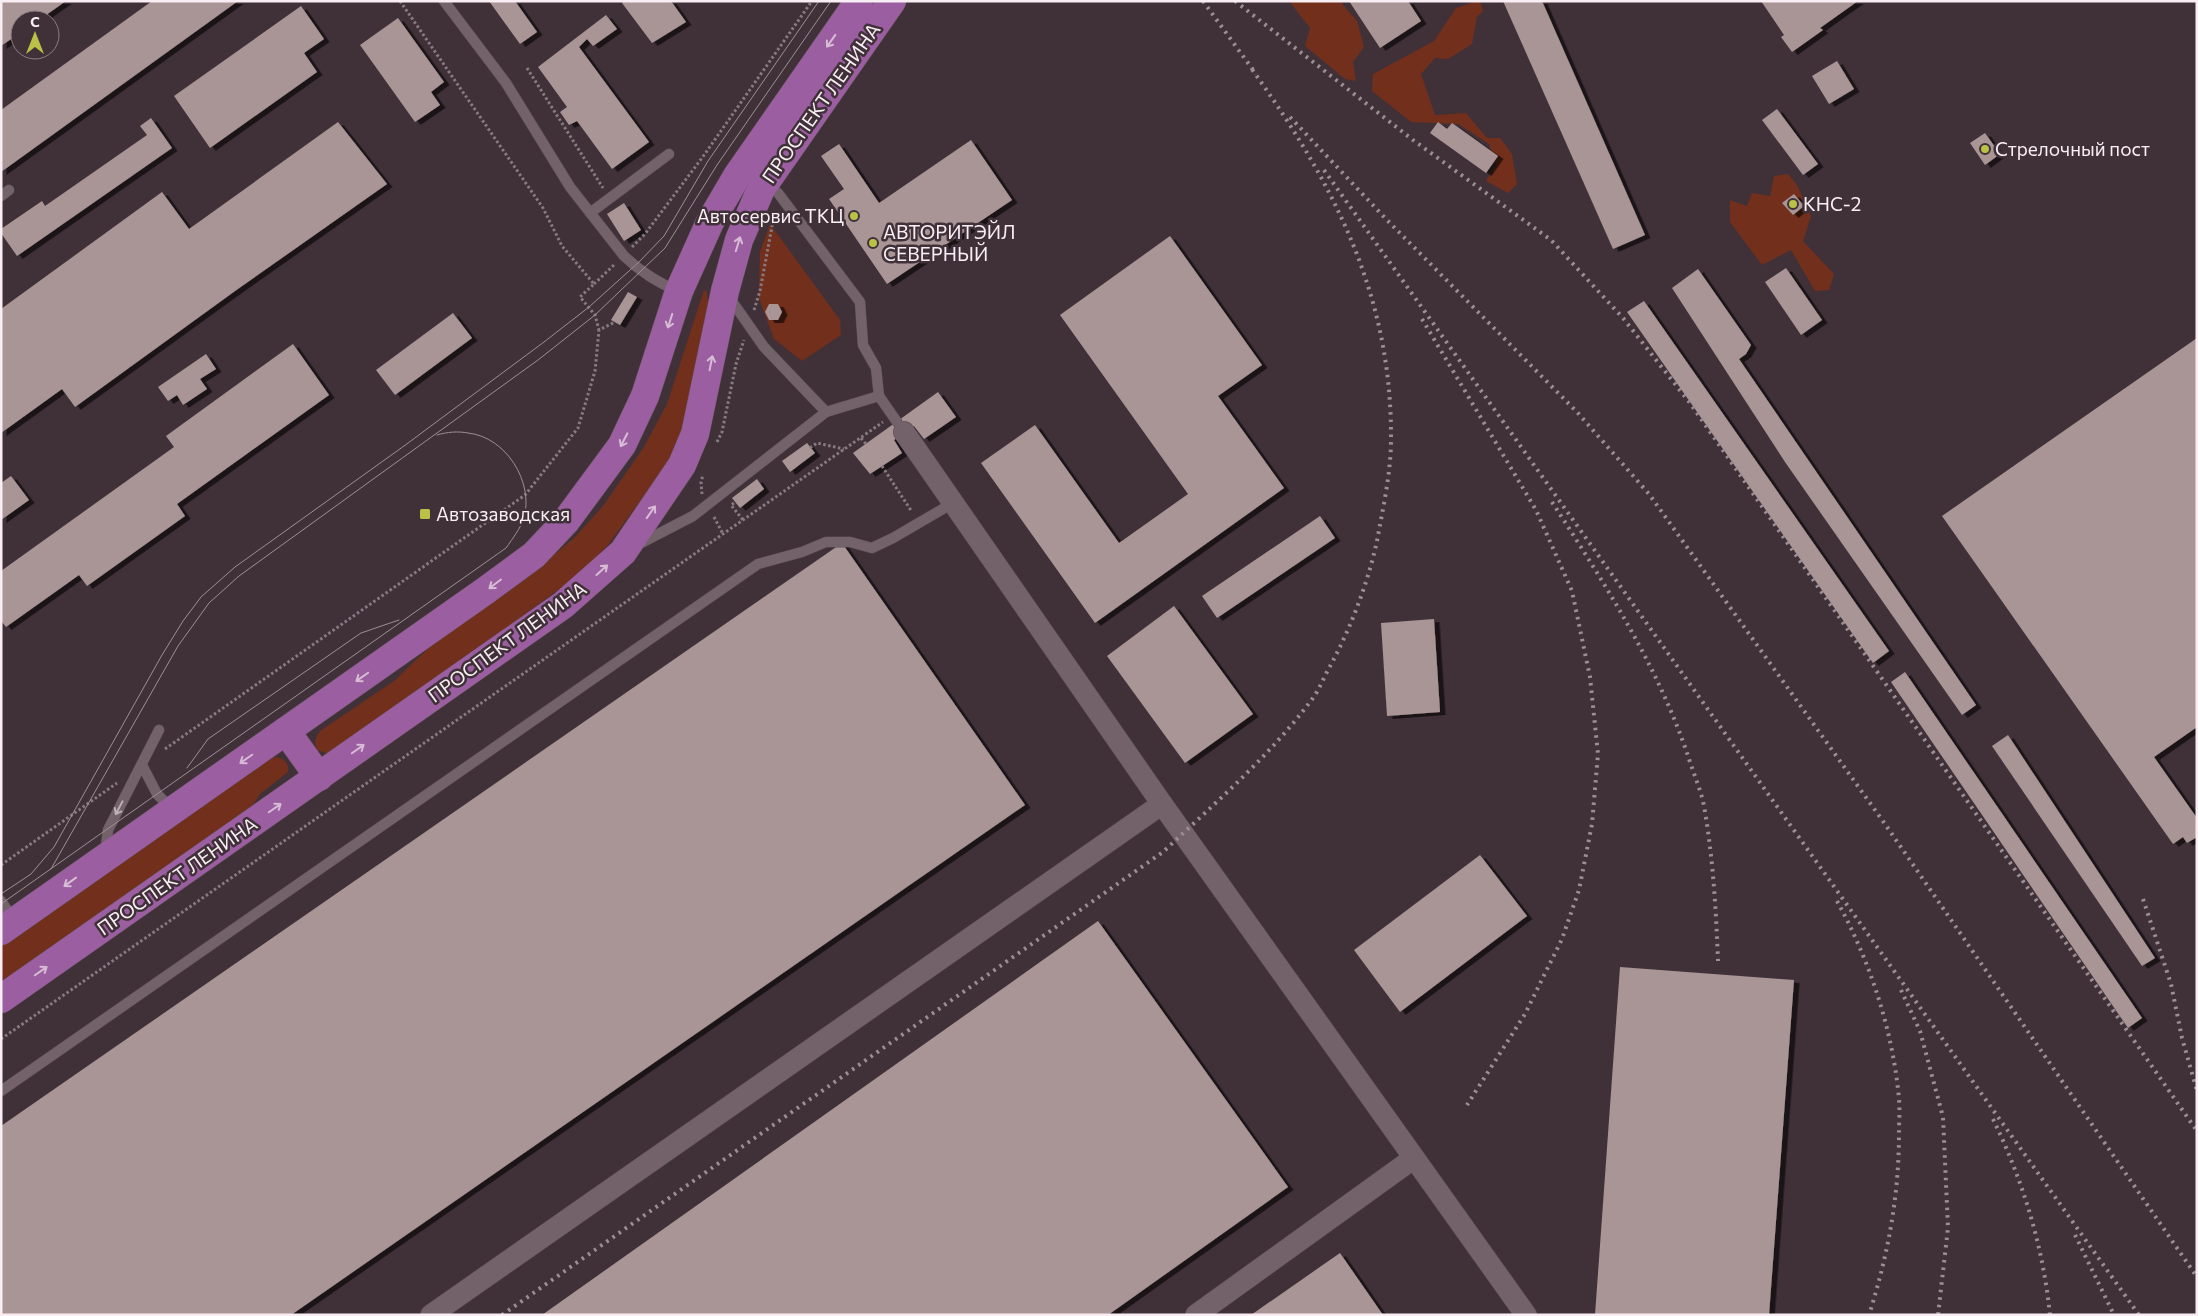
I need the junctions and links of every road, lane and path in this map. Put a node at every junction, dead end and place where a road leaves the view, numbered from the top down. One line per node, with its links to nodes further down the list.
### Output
1 (400, 1): 14 (path)
2 (444, 1): 11 (lane)
3 (812, 1): 12 (path)
4 (859, 1): 13 (main road, ПРОСПЕКТ ЛЕНИНА, one-way to 13)
5 (892, 1): 8 (main road, ПРОСПЕКТ ЛЕНИНА)
6 (527, 68): 9 (path)
7 (669, 154): 9 (lane)
8 (763, 186): 10 (lane); 15 (main road, ПРОСПЕКТ ЛЕНИНА, one-way to 8)
9 (609, 198): 11 (lane)
10 (785, 202): 17 (path); 19 (lane)
11 (590, 213): 12 (lane)
12 (624, 256): 13 (lane); 14 (path)
13 (683, 283): 15 (main road); 37 (main road, ПРОСПЕКТ ЛЕНИНА, one-way to 37)
14 (594, 284): 18 (path)
15 (725, 291): 17 (lane); 35 (main road, ПРОСПЕКТ ЛЕНИНА, one-way to 15)
16 (615, 322): 18 (path)
17 (749, 326): 20 (lane); 26 (path)
18 (599, 330): 38 (path)
19 (879, 396): 20 (lane); 21 (lane)
20 (826, 412): 31 (lane)
21 (897, 423): 22 (path); 30 (street)
22 (860, 438): 23 (path); 25 (path)
23 (866, 444)
24 (810, 448): 25 (path)
25 (844, 449): 32 (path)
26 (714, 450)
27 (882, 466): 33 (path)
28 (705, 468): 31 (path)
29 (735, 502): 32 (path)
30 (953, 503): 33 (lane); 40 (street)
31 (707, 505): 34 (path); 35 (lane)
32 (743, 520): 34 (path)
33 (920, 523): 47 (lane)
34 (723, 534): 46 (path)
35 (623, 552): 39 (main road, ПРОСПЕКТ ЛЕНИНА, one-way to 35)
36 (159, 730): 38 (lane)
37 (286, 731): 39 (main road); 41 (main road, ПРОСПЕКТ ЛЕНИНА, one-way to 41)
38 (142, 764): 41 (lane); 42 (lane, one-way to 42); 43 (path)
39 (319, 777): 45 (main road, ПРОСПЕКТ ЛЕНИНА, one-way to 39)
40 (1162, 804): 48 (street); 49 (street)
41 (173, 810): 42 (main road, ПРОСПЕКТ ЛЕНИНА)
42 (105, 857): 44 (main road, ПРОСПЕКТ ЛЕНИНА, one-way to 44)
43 (1, 865)
44 (6, 918)
45 (1, 999)
46 (1, 1040)
47 (1, 1091)
48 (1414, 1158): 50 (street); 51 (street)
49 (431, 1315)
50 (1196, 1315)
51 (1526, 1315)

